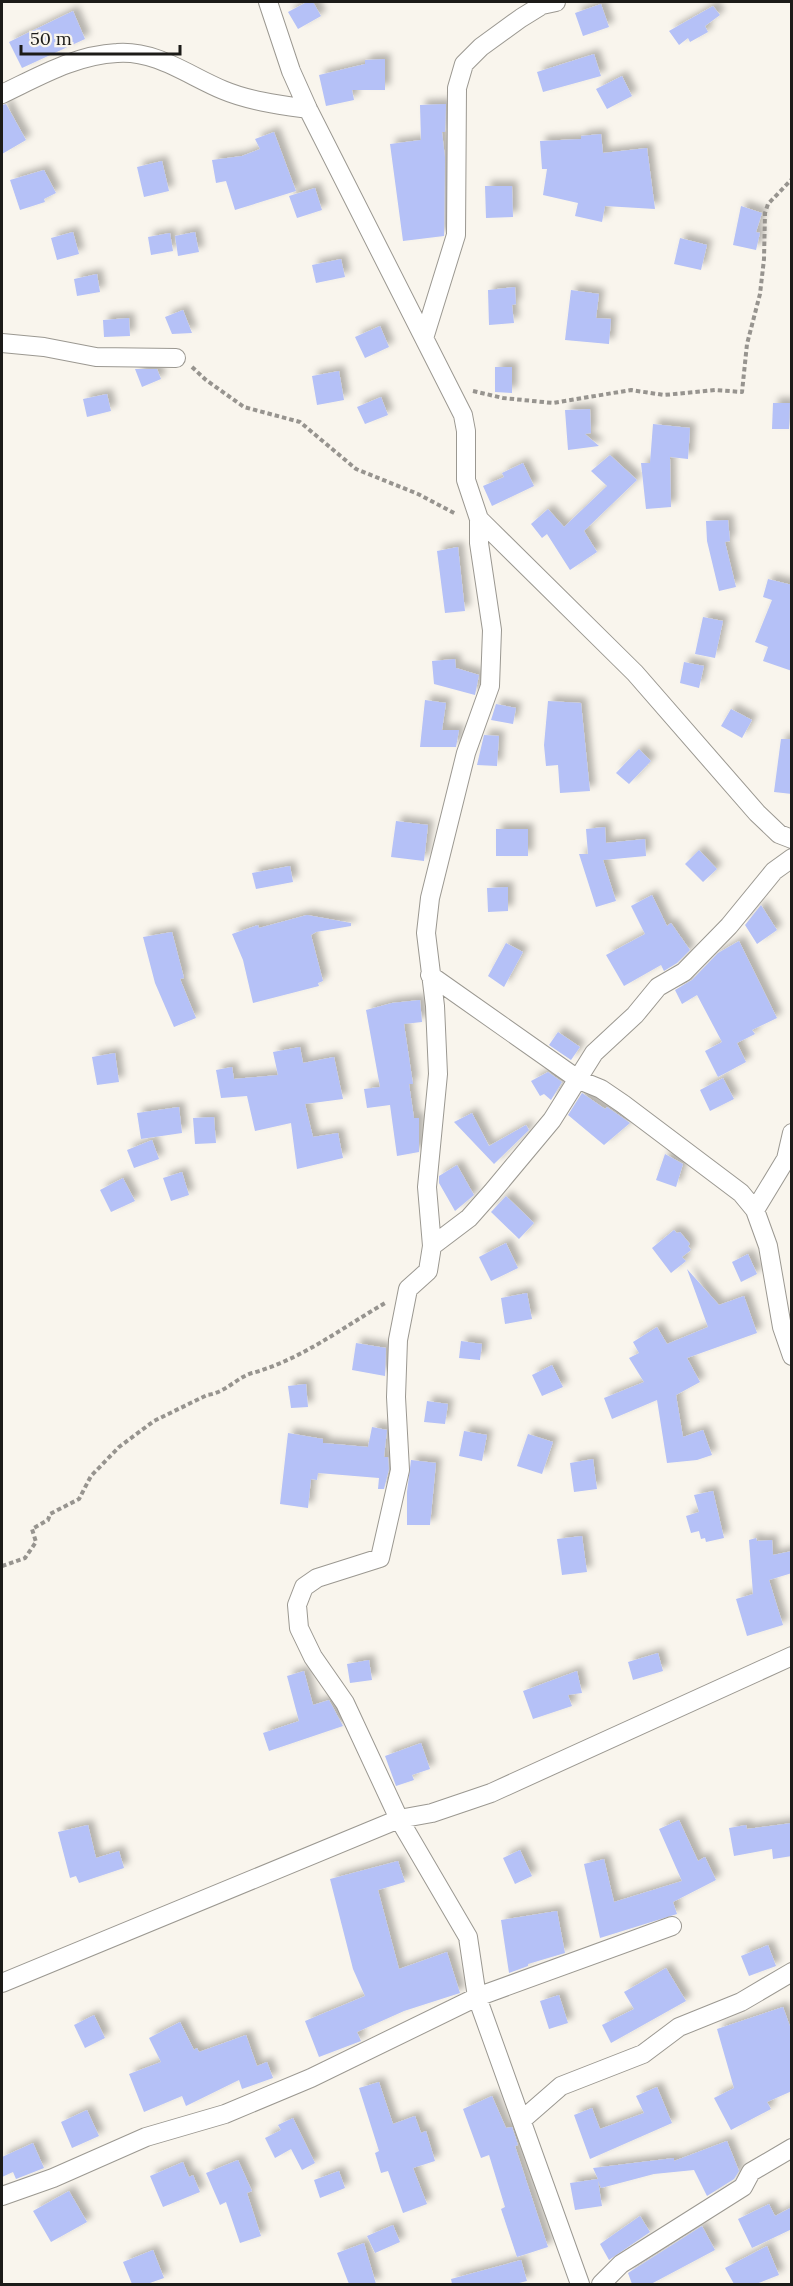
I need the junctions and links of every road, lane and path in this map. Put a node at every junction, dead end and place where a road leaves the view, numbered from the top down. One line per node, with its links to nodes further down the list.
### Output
1 (268, 2): 4 (street)
2 (556, 2): 6 (street)
3 (2, 94): 4 (street)
4 (308, 109): 6 (street)
5 (792, 179): 9 (path)
6 (425, 335): 9 (street)
7 (2, 343): 8 (street)
8 (176, 357): 10 (path)
9 (447, 383): 10 (street)
10 (479, 519): 11 (street); 13 (street)
11 (792, 839)
12 (792, 858): 14 (street)
13 (430, 975): 14 (street); 17 (street)
14 (579, 1080): 16 (street); 17 (street)
15 (792, 1132): 16 (street)
16 (755, 1210): 19 (street)
17 (432, 1246): 18 (street)
18 (408, 1289): 20 (path); 22 (street)
19 (792, 1356)
20 (2, 1566)
21 (792, 1656): 22 (street)
22 (399, 1819): 25 (street); 26 (street)
23 (672, 1926): 26 (street)
24 (792, 1972): 27 (street)
25 (2, 1983)
26 (477, 1997): 27 (street); 29 (street)
27 (522, 2120): 30 (street)
28 (792, 2148): 31 (street)
29 (2, 2196)
30 (580, 2284)
31 (601, 2284)

